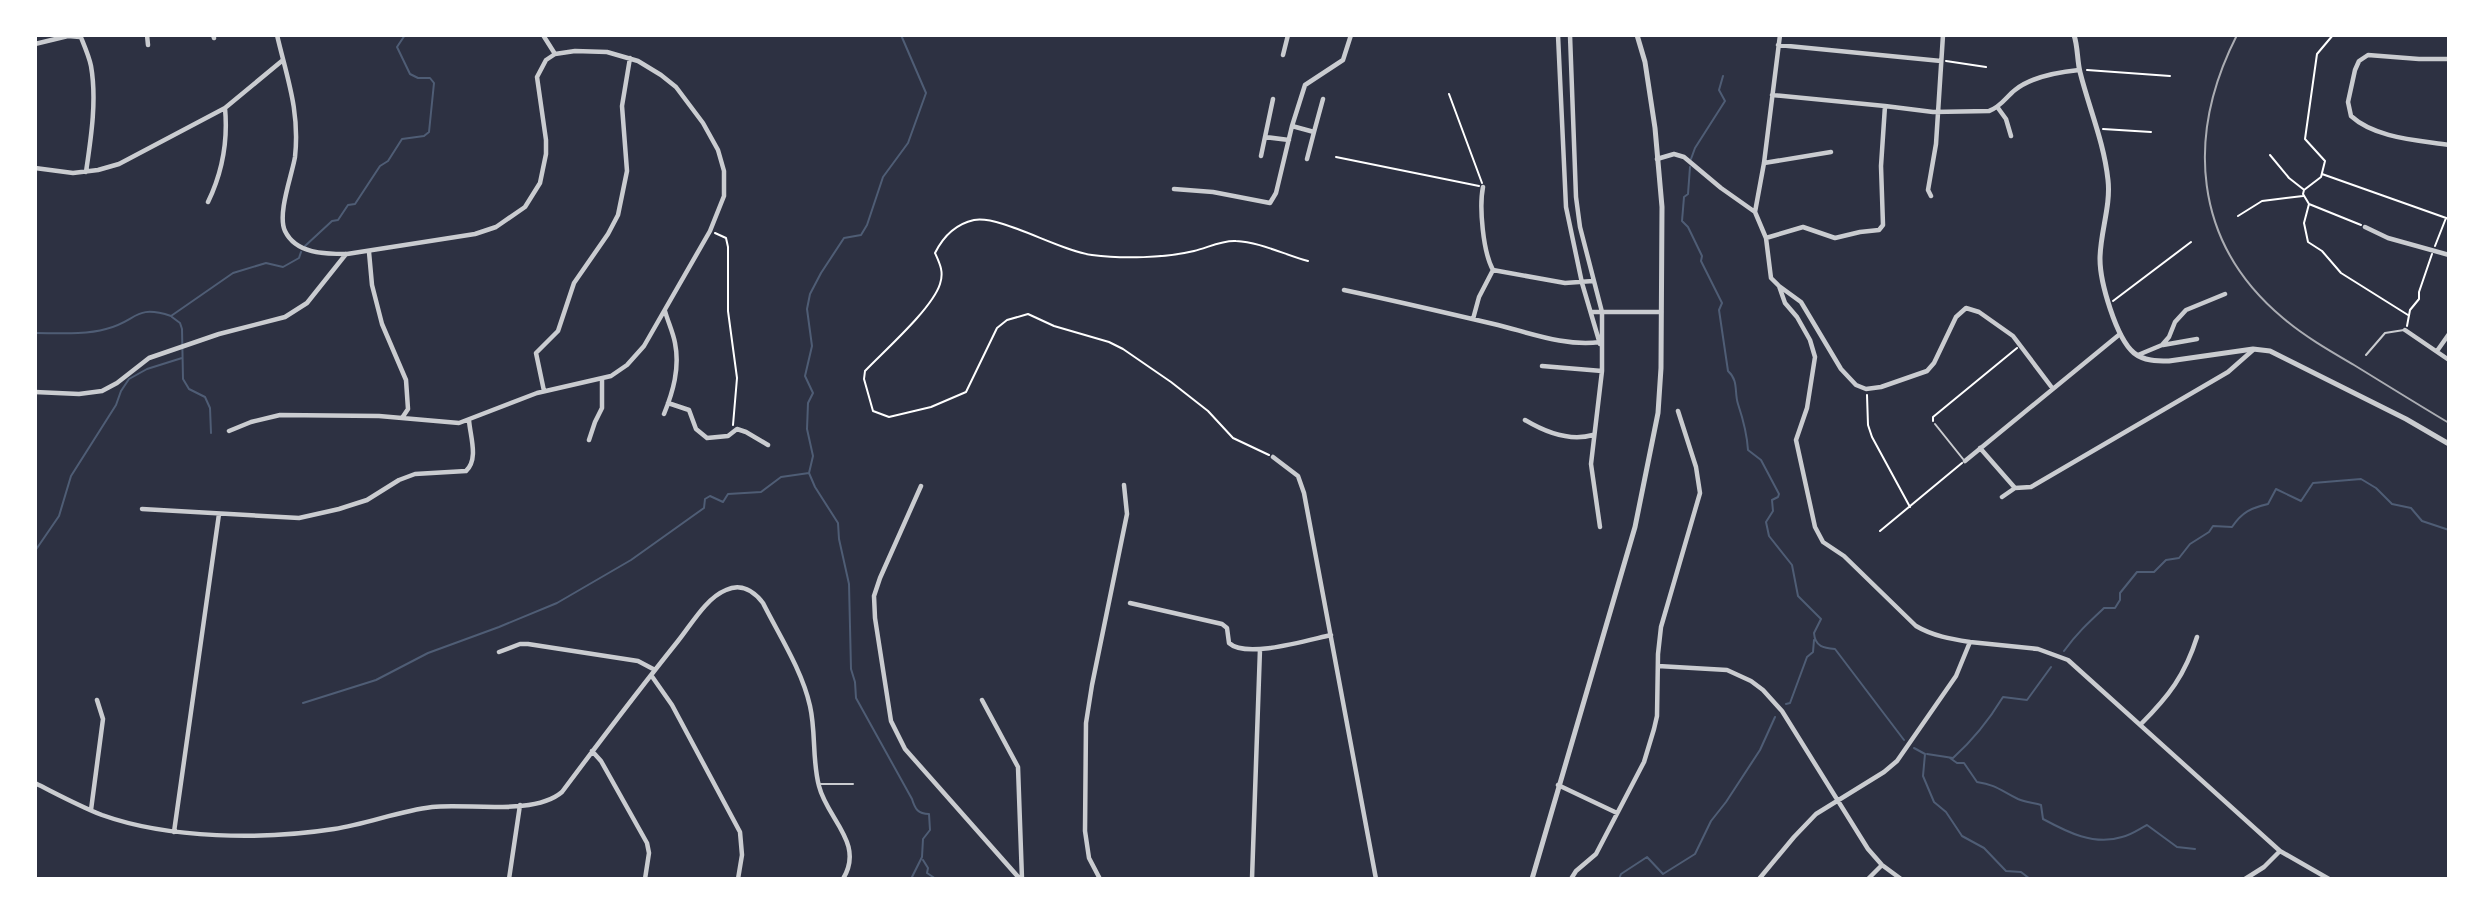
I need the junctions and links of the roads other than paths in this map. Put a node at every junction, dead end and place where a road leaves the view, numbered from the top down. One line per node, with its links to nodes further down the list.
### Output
1 (147, 35): 14 (street)
2 (276, 35): 20 (street)
3 (543, 35): 16 (street)
4 (1288, 35): 17 (street)
5 (1351, 35): 30 (street)
6 (1558, 35): 55 (street)
7 (1570, 35): 54 (street)
8 (1637, 35): 39 (street)
9 (1780, 35): 15 (street)
10 (1944, 35): 21 (street)
11 (2074, 35): 22 (street)
12 (80, 36): 13 (street); 42 (street)
13 (35, 44)
14 (148, 45)
15 (1778, 45): 21 (street); 23 (street)
16 (555, 54): 18 (street); 50 (street)
17 (1283, 55)
18 (630, 58): 59 (street); 80 (street)
19 (2449, 59): 35 (street)
20 (283, 60): 27 (street); 51 (street)
21 (1941, 61): 29 (street)
22 (2079, 70): 28 (street); 65 (street)
23 (1772, 95): 26 (street); 40 (street)
24 (1273, 99): 33 (street)
25 (1322, 99): 31 (street)
26 (1885, 106): 29 (street); 49 (street)
27 (225, 108): 42 (street); 46 (street)
28 (1998, 108): 29 (street); 32 (street)
29 (1938, 112): 45 (street)
30 (1292, 126): 31 (street); 34 (street)
31 (1314, 132): 38 (street)
32 (2011, 136)
33 (1265, 137): 34 (street); 37 (street)
34 (1289, 140): 44 (street)
35 (2449, 145)
36 (1831, 152): 40 (street)
37 (1261, 156)
38 (1307, 159)
39 (1657, 159): 47 (street); 61 (street)
40 (1764, 163): 47 (street)
41 (35, 168): 42 (street)
42 (86, 172)
43 (1483, 187): 53 (street)
44 (1174, 189)
45 (1931, 196)
46 (208, 202)
47 (1755, 212): 49 (street)
48 (2365, 227): 52 (street)
49 (1766, 238): 56 (street)
50 (369, 251): 51 (street); 84 (street)
51 (347, 254): 79 (street)
52 (2449, 255)
53 (1493, 270): 55 (street); 63 (street)
54 (1593, 281): 55 (street); 60 (street)
55 (1583, 283): 62 (street)
56 (1779, 286): 78 (street); 106 (street)
57 (1344, 290): 63 (street)
58 (2225, 294): 69 (street)
59 (665, 310): 77 (street); 81 (street)
60 (1602, 312): 61 (street); 62 (street); 68 (street)
61 (1661, 312): 119 (street)
62 (1591, 313): 68 (street)
63 (1473, 319): 68 (street)
64 (2405, 330): 71 (street); 73 (lane)
65 (2120, 334): 72 (street); 78 (street)
66 (2449, 334): 71 (street)
67 (2197, 339): 69 (street)
68 (1601, 342): 76 (street)
69 (2162, 345): 72 (street)
70 (2253, 349): 72 (street); 91 (street); 98 (street)
71 (2437, 351): 74 (street)
72 (2138, 355)
73 (2366, 355)
74 (2449, 360)
75 (1542, 366): 76 (street)
76 (1602, 371): 89 (street)
77 (602, 379): 80 (street); 90 (street)
78 (2053, 389): 93 (street)
79 (35, 391)
80 (544, 391): 86 (street)
81 (668, 403): 83 (street); 92 (street)
82 (1678, 411): 109 (street)
83 (664, 414)
84 (402, 418): 86 (street); 88 (street)
85 (1525, 420): 89 (street)
86 (469, 421): 101 (street)
87 (1935, 424): 95 (lane)
88 (229, 432)
89 (1593, 435): 102 (street)
90 (589, 440)
91 (2449, 444)
92 (768, 445)
93 (1980, 448): 95 (street); 98 (street)
94 (1273, 457): 104 (street)
95 (1965, 460)
96 (1124, 485): 132 (street)
97 (921, 486): 131 (street)
98 (2015, 488): 99 (street)
99 (2002, 498)
100 (142, 509): 101 (street)
101 (219, 514): 124 (street)
102 (1600, 527)
103 (1130, 603): 107 (street)
104 (1331, 635): 107 (street); 134 (street)
105 (2197, 637): 114 (street)
106 (1970, 642): 114 (street); 120 (street)
107 (1260, 649): 133 (street)
108 (499, 652): 110 (street)
109 (1658, 666): 120 (street); 123 (street)
110 (655, 670): 111 (street); 117 (street)
111 (651, 675): 115 (street); 129 (street)
112 (97, 700): 122 (street)
113 (982, 700): 131 (street)
114 (2141, 723): 125 (street)
115 (592, 751): 121 (street); 128 (street)
116 (35, 783): 122 (street)
117 (818, 784): 118 (lane); 130 (street)
118 (853, 784)
119 (1558, 785): 123 (street); 135 (street)
120 (1838, 800): 126 (street); 137 (street)
121 (520, 805): 124 (street); 127 (street)
122 (91, 810): 124 (street)
123 (1617, 813): 136 (street)
124 (174, 832)
125 (2280, 851): 140 (street); 141 (street)
126 (1882, 865): 138 (street); 139 (street)
127 (509, 879)
128 (645, 879)
129 (737, 879)
130 (843, 879)
131 (1021, 879)
132 (1100, 879)
133 (1252, 879)
134 (1376, 879)
135 (1532, 879)
136 (1571, 879)
137 (1759, 879)
138 (1868, 879)
139 (1901, 879)
140 (2245, 879)
141 (2329, 879)

